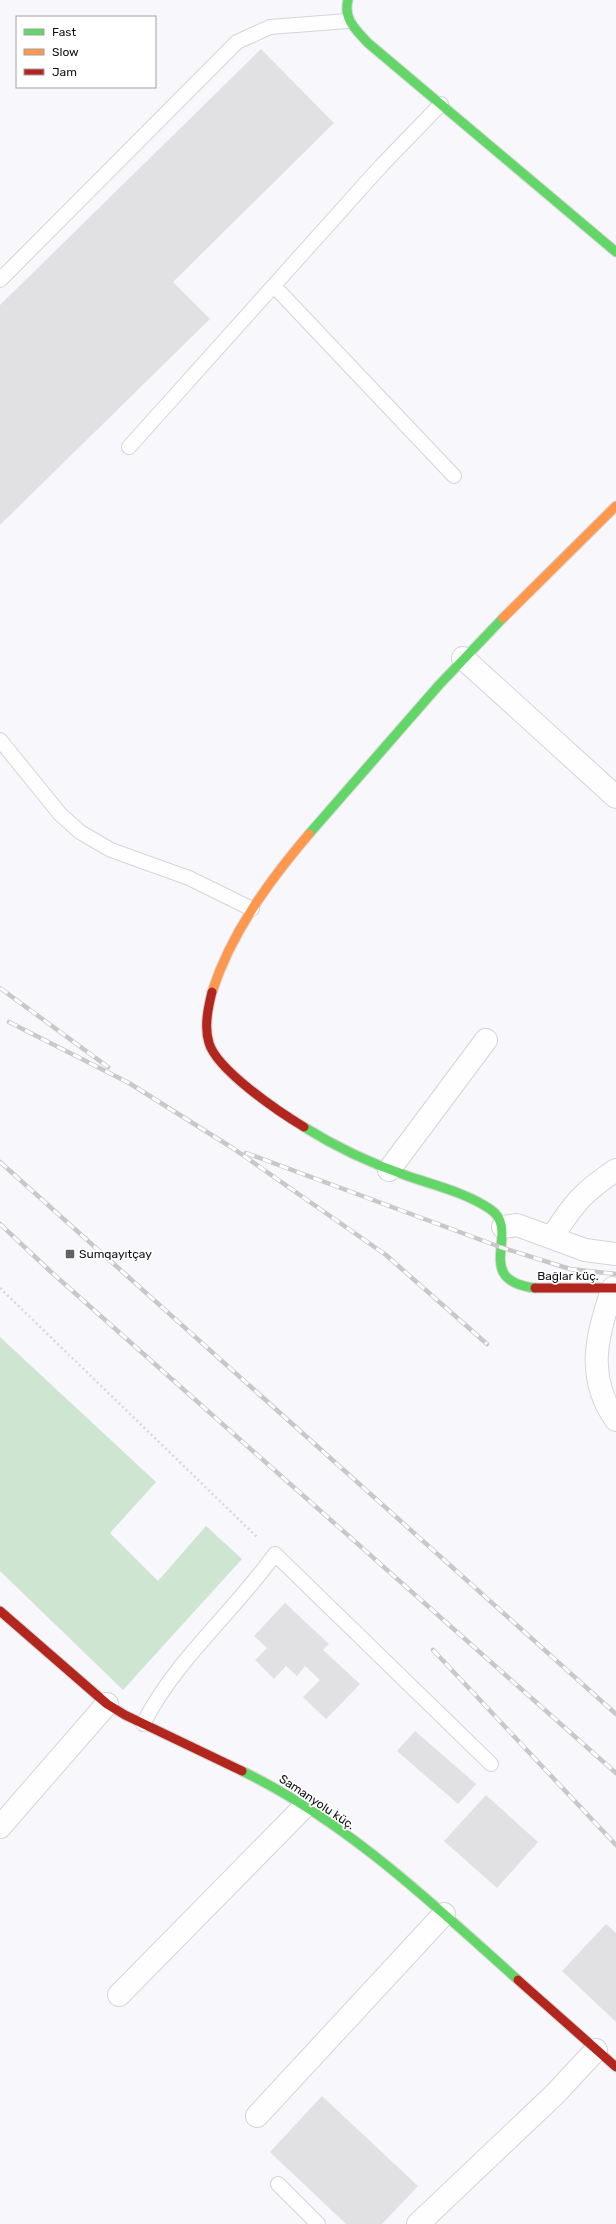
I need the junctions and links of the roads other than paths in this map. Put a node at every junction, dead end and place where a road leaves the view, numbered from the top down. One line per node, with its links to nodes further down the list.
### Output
1 (348, 0): 2 (street)
2 (348, 21): 3 (street); 5 (lane)
3 (441, 104): 4 (street); 6 (lane)
4 (616, 252)
5 (0, 280)
6 (274, 286): 7 (lane); 8 (lane)
7 (129, 447)
8 (454, 476)
9 (616, 506): 10 (street)
10 (464, 658): 12 (street); 13 (street)
11 (0, 740): 13 (lane)
12 (616, 797)
13 (252, 909): 15 (street)
14 (486, 1040): 15 (street)
15 (389, 1170): 17 (street)
16 (616, 1170): 18 (street)
17 (502, 1237): 18 (street); 20 (street, Bağlar küç.)
18 (552, 1237): 19 (street)
19 (616, 1254)
20 (614, 1288): 21 (street)
21 (616, 1420)
22 (0, 1611): 23 (street, Samanyolu küç.)
23 (107, 1704): 24 (street, Samanyolu küç.); 27 (street)
24 (143, 1724): 25 (lane); 26 (street, Samanyolu küç.)
25 (491, 1764)
26 (305, 1806): 28 (street, Samanyolu küç.); 29 (street)
27 (0, 1827)
28 (444, 1914): 30 (street, Samanyolu küç.); 32 (street)
29 (119, 1995)
30 (596, 2050): 31 (street, Samanyolu küç.); 35 (street)
31 (616, 2067)
32 (257, 2116)
33 (278, 2184): 34 (lane)
34 (318, 2224)
35 (418, 2224)

